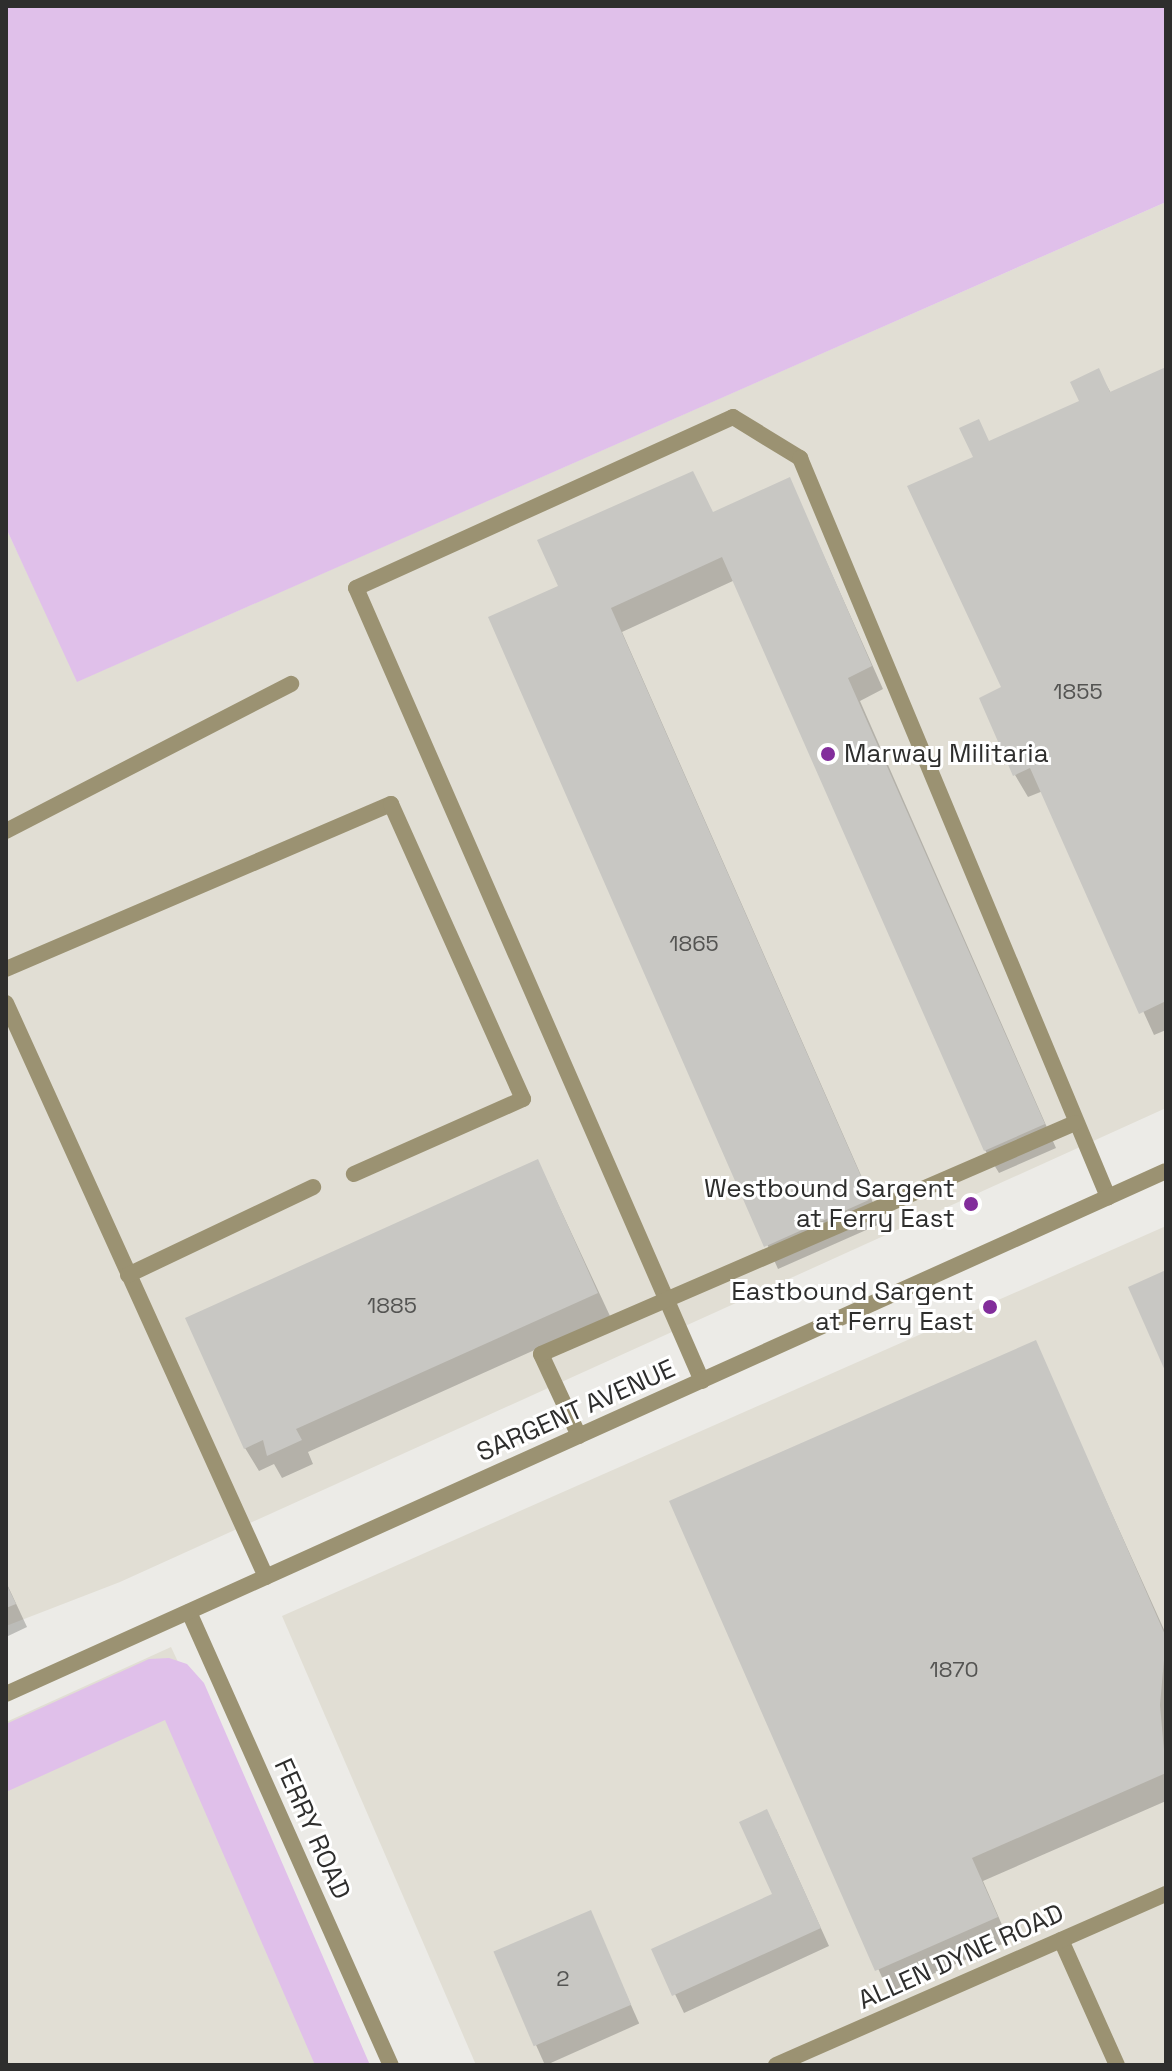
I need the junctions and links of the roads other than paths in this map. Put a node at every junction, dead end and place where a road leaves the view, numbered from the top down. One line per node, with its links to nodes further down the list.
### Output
1 (291, 684): 2 (street)
2 (6, 831)
3 (6, 969): 7 (street)
4 (6, 1003): 10 (street)
5 (1075, 1123): 9 (street); 11 (street); 11 (street)
6 (1166, 1171): 9 (street, SARGENT AVENUE)
7 (354, 1174)
8 (313, 1187): 10 (street)
9 (1108, 1197): 12 (street, SARGENT AVENUE)
10 (128, 1275): 14 (street)
11 (666, 1297): 12 (street); 13 (street)
12 (702, 1381): 13 (street, SARGENT AVENUE)
13 (579, 1436): 14 (street, SARGENT AVENUE)
14 (266, 1577): 15 (street, SARGENT AVENUE)
15 (189, 1612): 16 (street, SARGENT AVENUE); 19 (street, FERRY ROAD)
16 (6, 1694)
17 (1166, 1894): 18 (street, ALLEN DYNE ROAD)
18 (1061, 1940): 20 (street, ALLEN DYNE ROAD); 21 (street)
19 (391, 2065)
20 (776, 2065)
21 (1117, 2065)

